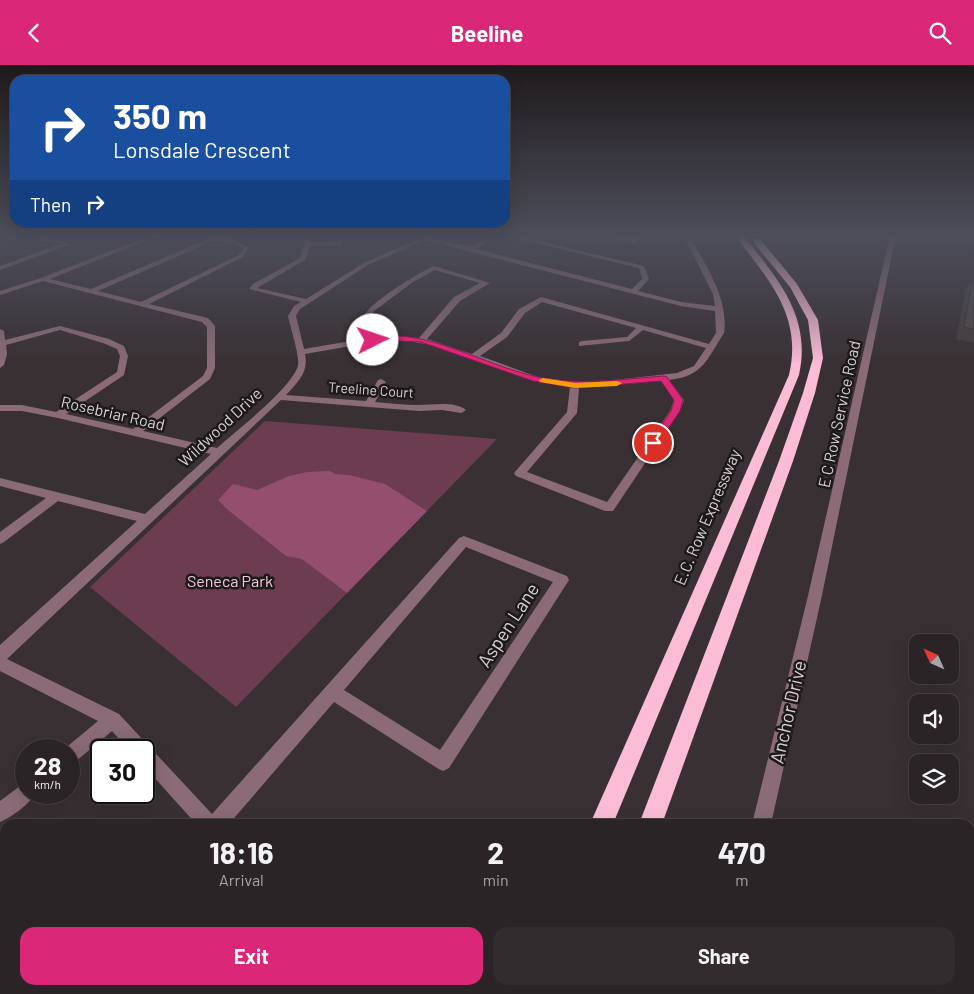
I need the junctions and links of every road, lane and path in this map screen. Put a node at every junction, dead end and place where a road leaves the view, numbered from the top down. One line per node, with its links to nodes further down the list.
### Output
1 (121, 278): 14 (street)
2 (194, 278): 18 (street)
3 (267, 278): 17 (street)
4 (343, 278): 17 (street, Wildwood Drive)
5 (416, 278): 22 (street)
6 (470, 278): 23 (street)
7 (580, 278): 15 (street)
8 (646, 278): 15 (street)
9 (709, 278): 19 (street)
10 (772, 278): 56 (highway, E.C. Row Expressway)
11 (788, 278): 57 (highway)
12 (884, 278): 44 (street, E C Row Service Road)
13 (43, 279): 14 (street); 16 (street)
14 (92, 291): 18 (street)
15 (633, 292): 19 (street)
16 (0, 293)
17 (306, 301): 27 (street, Wildwood Drive)
18 (142, 303): 38 (street)
19 (719, 309): 26 (street)
20 (642, 327): 25 (street); 26 (street); 28 (street)
21 (0, 331): 24 (street)
22 (373, 340): 23 (street); 27 (street)
23 (422, 340): 28 (street)
24 (2, 343): 29 (street); 37 (street)
25 (582, 344)
26 (711, 347): 30 (street)
27 (300, 352): 33 (street, Wildwood Drive)
28 (473, 357): 32 (street)
29 (0, 365)
30 (664, 379): 32 (street); 32 (street)
31 (381, 382): 34 (street)
32 (575, 385)
33 (279, 397): 34 (street, Treeline Court); 39 (street, Wildwood Drive)
34 (369, 404): 36 (street, Treeline Court)
35 (0, 407): 37 (street, Rosebriar Road)
36 (461, 409)
37 (58, 415): 38 (street, Rosebriar Road)
38 (134, 433): 39 (street, Rosebriar Road)
39 (219, 452): 42 (street, Wildwood Drive)
40 (0, 483): 41 (street)
41 (55, 497): 42 (street); 43 (street)
42 (147, 519): 45 (street, Wildwood Drive)
43 (0, 539)
44 (814, 600): 58 (street, Anchor Drive)
45 (0, 655)
46 (0, 663): 48 (street)
47 (331, 691): 47 (street, Aspen Lane); 55 (street, Aspen Lane)
48 (113, 720): 49 (street); 50 (street)
49 (131, 739)
50 (80, 747)
51 (155, 765): 54 (street)
52 (15, 801): 53 (street)
53 (0, 813)
54 (204, 819)
55 (220, 819)
56 (603, 819)
57 (652, 819)
58 (762, 819)

